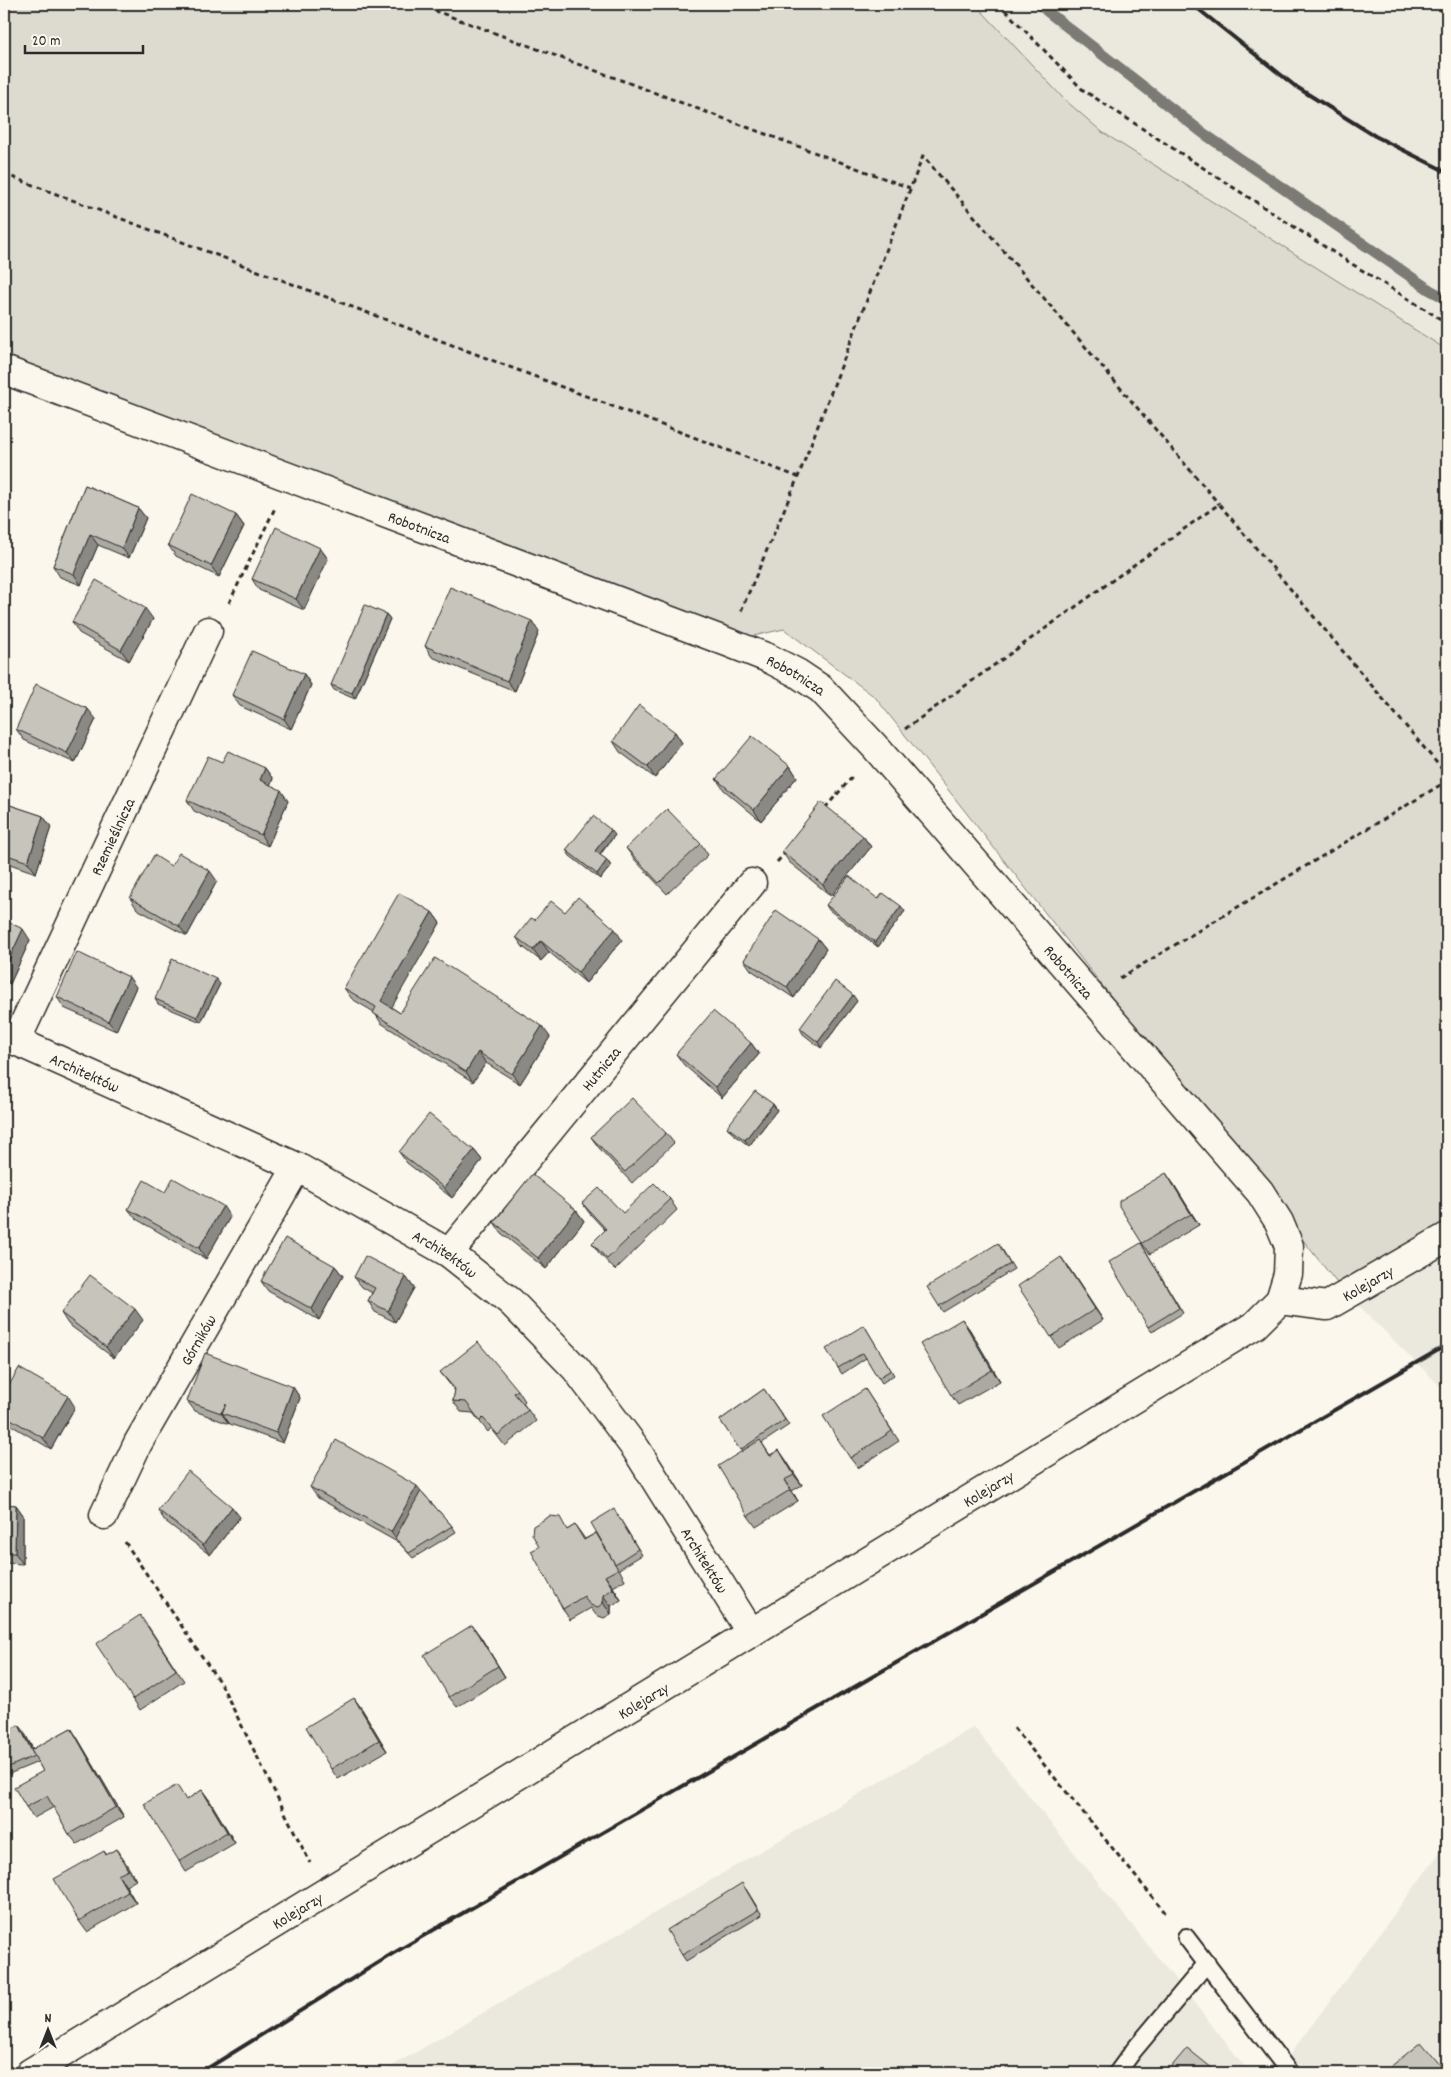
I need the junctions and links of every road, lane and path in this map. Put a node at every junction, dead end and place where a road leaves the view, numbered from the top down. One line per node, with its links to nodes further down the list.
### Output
1 (417, 4): 4 (path)
2 (999, 4): 5 (path)
3 (4, 174): 7 (path)
4 (910, 188): 7 (path); 9 (path)
5 (1447, 323)
6 (4, 370): 8 (street, Robotnicza)
7 (798, 477): 11 (path)
8 (290, 478): 10 (path); 11 (street, Robotnicza)
9 (1219, 504): 12 (path); 13 (path)
10 (208, 631): 19 (street, Rzemieślnicza)
11 (727, 642): 12 (street, Robotnicza)
12 (877, 749): 15 (path); 18 (street, Robotnicza)
13 (1447, 775)
14 (1447, 781): 18 (path)
15 (820, 814)
16 (788, 850): 17 (path)
17 (752, 883): 22 (street, Hutnicza)
18 (1089, 997): 23 (street, Robotnicza)
19 (10, 1039): 20 (street, Architektów)
20 (298, 1167): 22 (street, Architektów); 25 (street, Górników)
21 (1447, 1237): 23 (street, Kolejarzy)
22 (449, 1253): 26 (street, Architektów)
23 (1280, 1300): 24 (street, Robotnicza)
24 (1254, 1326): 26 (street, Kolejarzy)
25 (104, 1516): 28 (path)
26 (751, 1633): 28 (street, Kolejarzy)
27 (1014, 1728): 29 (path)
28 (325, 1893): 31 (street, Kolejarzy)
29 (1186, 1937): 30 (lane)
30 (1207, 1963): 32 (lane); 33 (lane)
31 (30, 2073)
32 (1117, 2073)
33 (1290, 2073)

